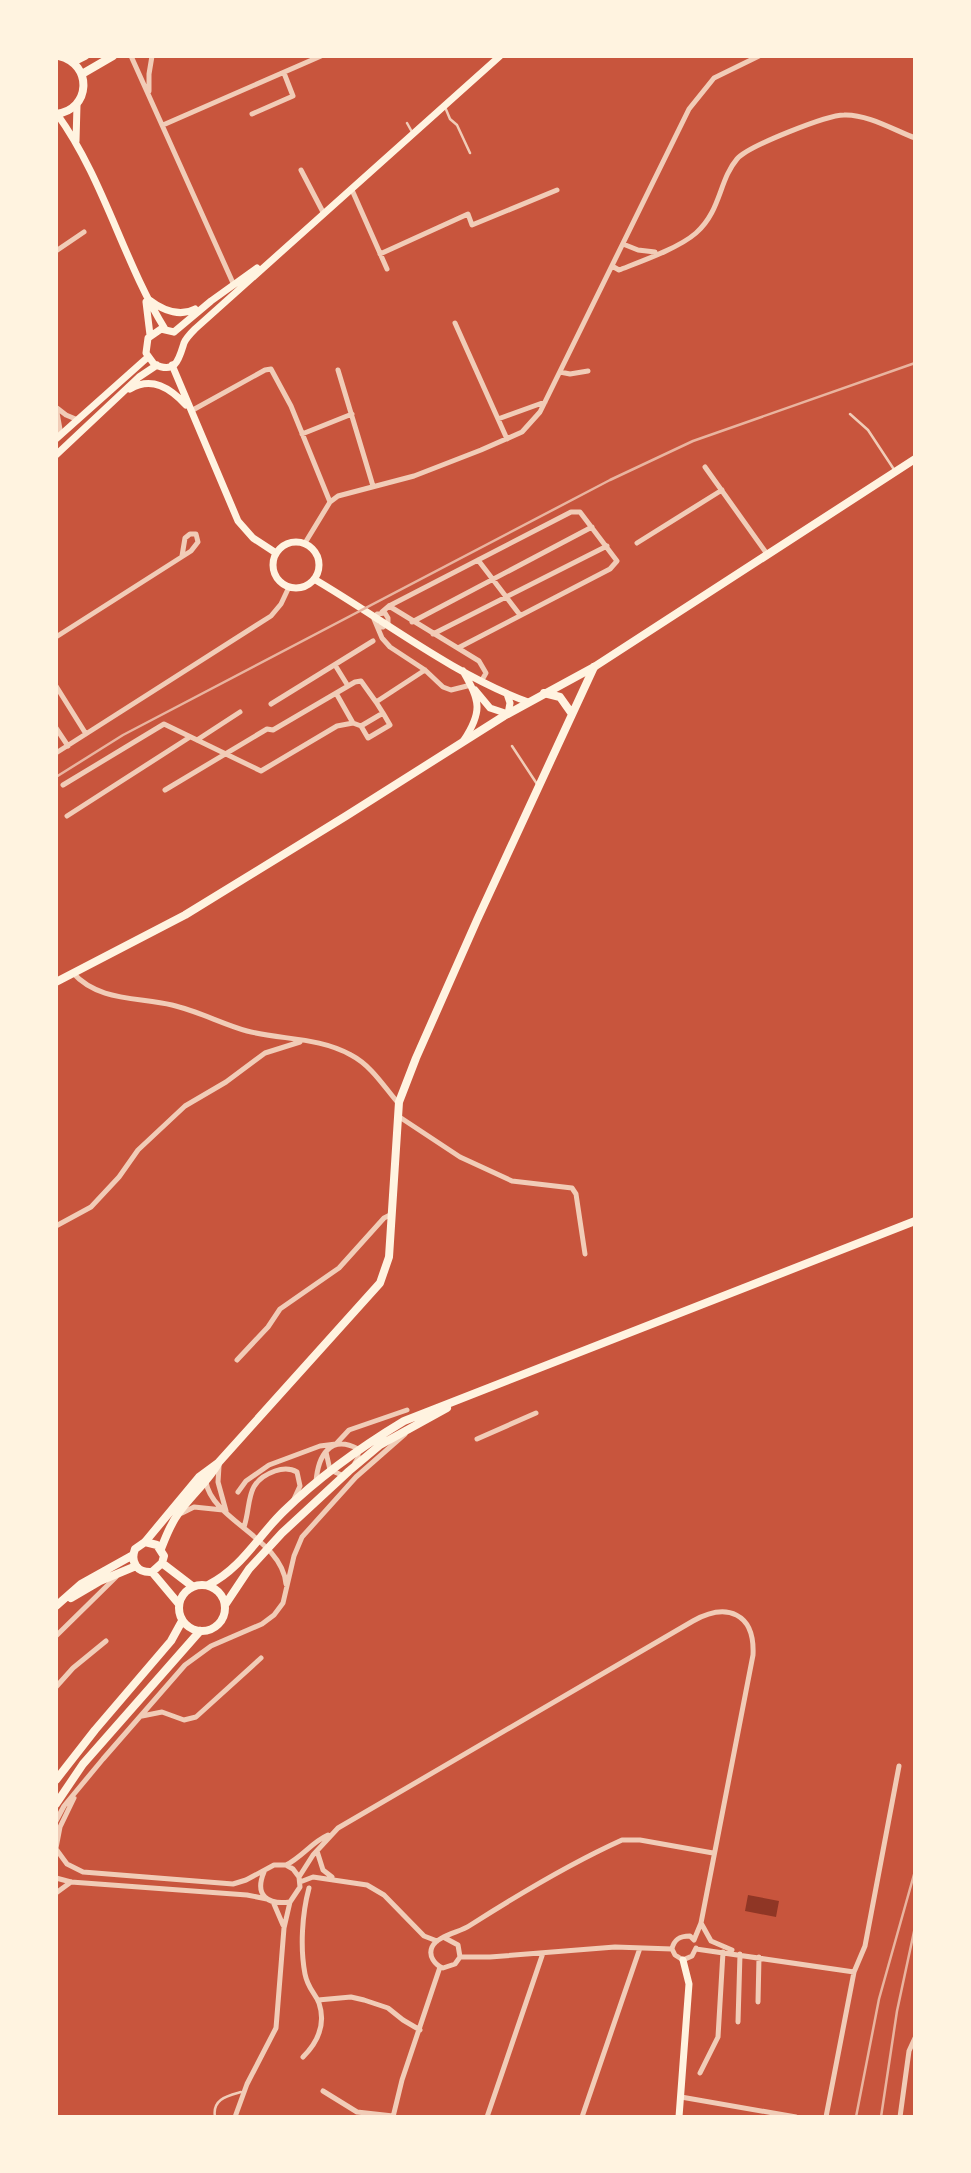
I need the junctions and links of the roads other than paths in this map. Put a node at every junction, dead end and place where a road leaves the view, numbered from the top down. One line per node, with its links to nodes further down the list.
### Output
1 (60, 56): 9 (main road)
2 (85, 56): 9 (main road)
3 (113, 56): 11 (main road)
4 (131, 56): 12 (street)
5 (152, 56): 12 (street)
6 (321, 56): 10 (street)
7 (500, 56): 14 (main road)
8 (759, 56): 28 (street)
9 (73, 62): 11 (main road)
10 (284, 73): 16 (street); 18 (street)
11 (82, 74): 13 (main road)
12 (150, 97): 18 (street)
13 (76, 105): 15 (main road); 21 (main road)
14 (445, 107): 19 (main road); 22 (lane)
15 (57, 114): 21 (main road)
16 (252, 114)
17 (407, 123): 19 (lane)
18 (163, 125): 35 (street)
19 (414, 134): 24 (main road)
20 (915, 138): 30 (street)
21 (76, 141): 36 (main road)
22 (470, 153)
23 (301, 170): 26 (street)
24 (352, 190): 26 (main road); 32 (street)
25 (557, 190): 32 (street)
26 (324, 214): 31 (main road)
27 (84, 232): 29 (street)
28 (623, 244): 30 (street); 33 (street)
29 (56, 251)
30 (658, 252): 33 (street)
31 (278, 254): 35 (main road); 42 (main road)
32 (380, 254): 34 (street)
33 (612, 266): 48 (street)
34 (387, 269)
35 (233, 284): 37 (main road)
36 (146, 298): 37 (main road); 39 (main road); 41 (main road)
37 (211, 301): 40 (main road)
38 (455, 323): 56 (street)
39 (164, 329): 40 (main road); 41 (main road)
40 (174, 332): 42 (main road)
41 (150, 335): 43 (main road)
42 (183, 345): 45 (main road)
43 (148, 357): 44 (main road); 55 (main road)
44 (157, 365): 45 (main road); 49 (main road)
45 (172, 365): 52 (main road)
46 (338, 370): 53 (street)
47 (588, 371): 48 (street)
48 (560, 372): 50 (street)
49 (114, 402): 52 (main road); 60 (main road)
50 (545, 402): 56 (street); 59 (street)
51 (56, 407): 55 (street); 58 (street)
52 (191, 411): 57 (street); 71 (main road)
53 (352, 414): 57 (street); 64 (street)
54 (850, 414): 63 (lane)
55 (78, 419): 58 (main road)
56 (498, 419): 59 (street)
57 (302, 434): 66 (street)
58 (59, 437)
59 (507, 439): 64 (street)
60 (56, 455)
61 (915, 459): 63 (main road)
62 (705, 467): 65 (street)
63 (893, 468): 72 (main road)
64 (373, 486): 66 (street)
65 (722, 491): 69 (street); 72 (street)
66 (330, 502): 68 (street)
67 (592, 527): 70 (street); 74 (street); 76 (street)
68 (304, 543): 71 (main road); 75 (main road)
69 (638, 543)
70 (607, 546): 78 (street); 81 (street)
71 (276, 553): 77 (main road)
72 (767, 554): 89 (main road)
73 (182, 556): 85 (street)
74 (478, 560): 76 (street); 79 (street)
75 (314, 579): 77 (main road); 91 (main road)
76 (491, 579): 78 (street); 82 (street)
77 (289, 587): 109 (street)
78 (504, 597): 81 (street); 84 (street)
79 (389, 606): 80 (street); 82 (street)
80 (382, 612): 83 (street); 83 (street)
81 (520, 615): 87 (street)
82 (412, 622): 84 (street)
83 (377, 626): 90 (street)
84 (433, 634): 87 (street)
85 (56, 637)
86 (373, 642): 88 (street)
87 (458, 648): 92 (street)
88 (335, 665): 95 (street); 101 (street)
89 (594, 667): 97 (main road); 105 (main road)
90 (425, 670): 93 (street); 99 (street)
91 (463, 671): 92 (main road); 93 (main road)
92 (482, 680): 98 (main road)
93 (471, 685): 104 (main road); 111 (main road)
94 (56, 686): 109 (street)
95 (348, 686): 96 (street); 99 (street)
96 (336, 693): 106 (street); 115 (street)
97 (544, 693): 100 (main road); 105 (main road)
98 (507, 694): 100 (main road); 104 (main road)
99 (376, 702): 103 (street)
100 (528, 702): 104 (main road)
101 (271, 704)
102 (240, 712): 110 (street)
103 (383, 713): 107 (street); 107 (street)
104 (508, 714): 111 (main road)
105 (572, 714): 117 (main road)
106 (353, 723): 107 (street); 115 (street)
107 (361, 726)
108 (56, 728): 112 (street)
109 (86, 734): 112 (street)
110 (193, 739): 115 (street); 116 (street); 119 (street)
111 (463, 743): 120 (main road)
112 (68, 746): 114 (street)
113 (512, 746): 117 (lane)
114 (56, 753)
115 (225, 754): 118 (street)
116 (63, 785)
117 (539, 786): 123 (main road)
118 (165, 790)
119 (67, 816)
120 (73, 973): 121 (main road); 122 (street)
121 (56, 982)
122 (306, 1040): 123 (street); 127 (street)
123 (399, 1104): 124 (main road)
124 (398, 1116): 125 (main road); 128 (street)
125 (392, 1214): 129 (street); 137 (main road)
126 (915, 1221): 130 (main road)
127 (56, 1226)
128 (584, 1254)
129 (237, 1360)
130 (478, 1393): 135 (main road); 140 (main road)
131 (407, 1410): 134 (street)
132 (536, 1413): 133 (street)
133 (477, 1439)
134 (336, 1444): 135 (street); 136 (street); 143 (street)
135 (358, 1449): 139 (main road); 140 (street)
136 (326, 1452): 139 (street); 141 (street)
137 (219, 1462): 138 (main road); 142 (main road); 144 (street)
138 (211, 1467): 142 (street); 148 (main road)
139 (330, 1470): 140 (street); 141 (main road)
140 (350, 1475): 159 (street); 162 (main road)
141 (316, 1482): 145 (main road)
142 (206, 1483): 144 (street); 147 (main road)
143 (238, 1492)
144 (226, 1510): 146 (street); 147 (street)
145 (283, 1512): 146 (street); 157 (main road)
146 (244, 1527): 159 (street)
147 (168, 1529): 149 (main road)
148 (145, 1542): 149 (main road); 150 (main road)
149 (161, 1549): 152 (main road)
150 (133, 1555): 151 (main road); 153 (main road)
151 (121, 1561): 156 (street); 163 (main road)
152 (162, 1563): 155 (main road); 158 (main road)
153 (136, 1566): 154 (main road); 155 (main road)
154 (125, 1572): 156 (main road); 160 (street)
155 (152, 1572): 161 (main road)
156 (100, 1581): 160 (street); 163 (main road)
157 (208, 1585): 158 (main road); 162 (main road)
158 (192, 1586): 161 (main road)
159 (286, 1587): 170 (street)
160 (99, 1592): 166 (street)
161 (178, 1603): 164 (main road)
162 (225, 1605): 165 (main road)
163 (56, 1606)
164 (182, 1620): 165 (main road); 174 (main road)
165 (200, 1631): 176 (main road)
166 (56, 1636)
167 (106, 1640): 169 (street)
168 (261, 1658): 171 (street)
169 (56, 1687)
170 (158, 1697): 171 (street); 172 (street)
171 (162, 1712): 172 (street)
172 (140, 1716): 175 (street)
173 (899, 1766): 216 (street)
174 (56, 1780)
175 (79, 1788): 177 (street); 179 (street)
176 (56, 1804)
177 (56, 1821)
178 (331, 1834): 180 (street); 181 (street); 182 (street)
179 (56, 1848): 186 (street)
180 (317, 1850): 183 (street); 185 (street)
181 (713, 1853): 196 (street); 198 (street)
182 (302, 1856): 183 (street); 184 (street)
183 (311, 1859): 185 (street); 189 (street)
184 (286, 1864): 186 (street); 189 (street)
185 (320, 1864): 188 (street)
186 (264, 1872): 193 (street)
187 (56, 1878): 190 (street)
188 (335, 1878): 189 (street); 199 (street)
189 (299, 1880): 194 (street)
190 (71, 1882): 192 (street); 193 (street)
191 (309, 1888): 217 (street)
192 (56, 1893)
193 (267, 1899): 195 (street)
194 (290, 1902): 195 (street); 197 (street)
195 (275, 1904): 197 (street)
196 (701, 1923): 201 (street); 211 (street)
197 (284, 1928): 225 (street)
198 (464, 1929): 200 (street); 203 (street)
199 (424, 1936): 202 (street); 209 (street)
200 (445, 1938): 202 (street); 203 (street)
201 (694, 1940): 205 (street); 206 (street)
202 (437, 1941): 209 (street)
203 (458, 1945): 212 (street)
204 (640, 1948): 206 (street); 208 (street); 231 (street)
205 (696, 1948): 207 (street); 214 (street)
206 (673, 1949): 214 (street)
207 (723, 1952): 210 (street); 223 (street)
208 (543, 1953): 212 (street); 230 (street)
209 (430, 1954): 215 (street)
210 (740, 1954): 211 (street); 219 (street)
211 (748, 1955): 213 (street)
212 (460, 1957): 215 (street)
213 (759, 1957): 216 (street); 218 (street)
214 (683, 1959): 226 (main road)
215 (440, 1967): 220 (street)
216 (854, 1972): 234 (street)
217 (318, 2000): 220 (street); 222 (street)
218 (758, 2002)
219 (738, 2022)
220 (420, 2030): 229 (street)
221 (915, 2038): 235 (street)
222 (303, 2057)
223 (700, 2073)
224 (323, 2091): 229 (street)
225 (244, 2092): 227 (lane); 228 (street)
226 (681, 2097): 232 (main road); 233 (street)
227 (215, 2117)
228 (235, 2117)
229 (393, 2117)
230 (487, 2117)
231 (582, 2117)
232 (679, 2117)
233 (796, 2117)
234 (826, 2117)
235 (900, 2117)

